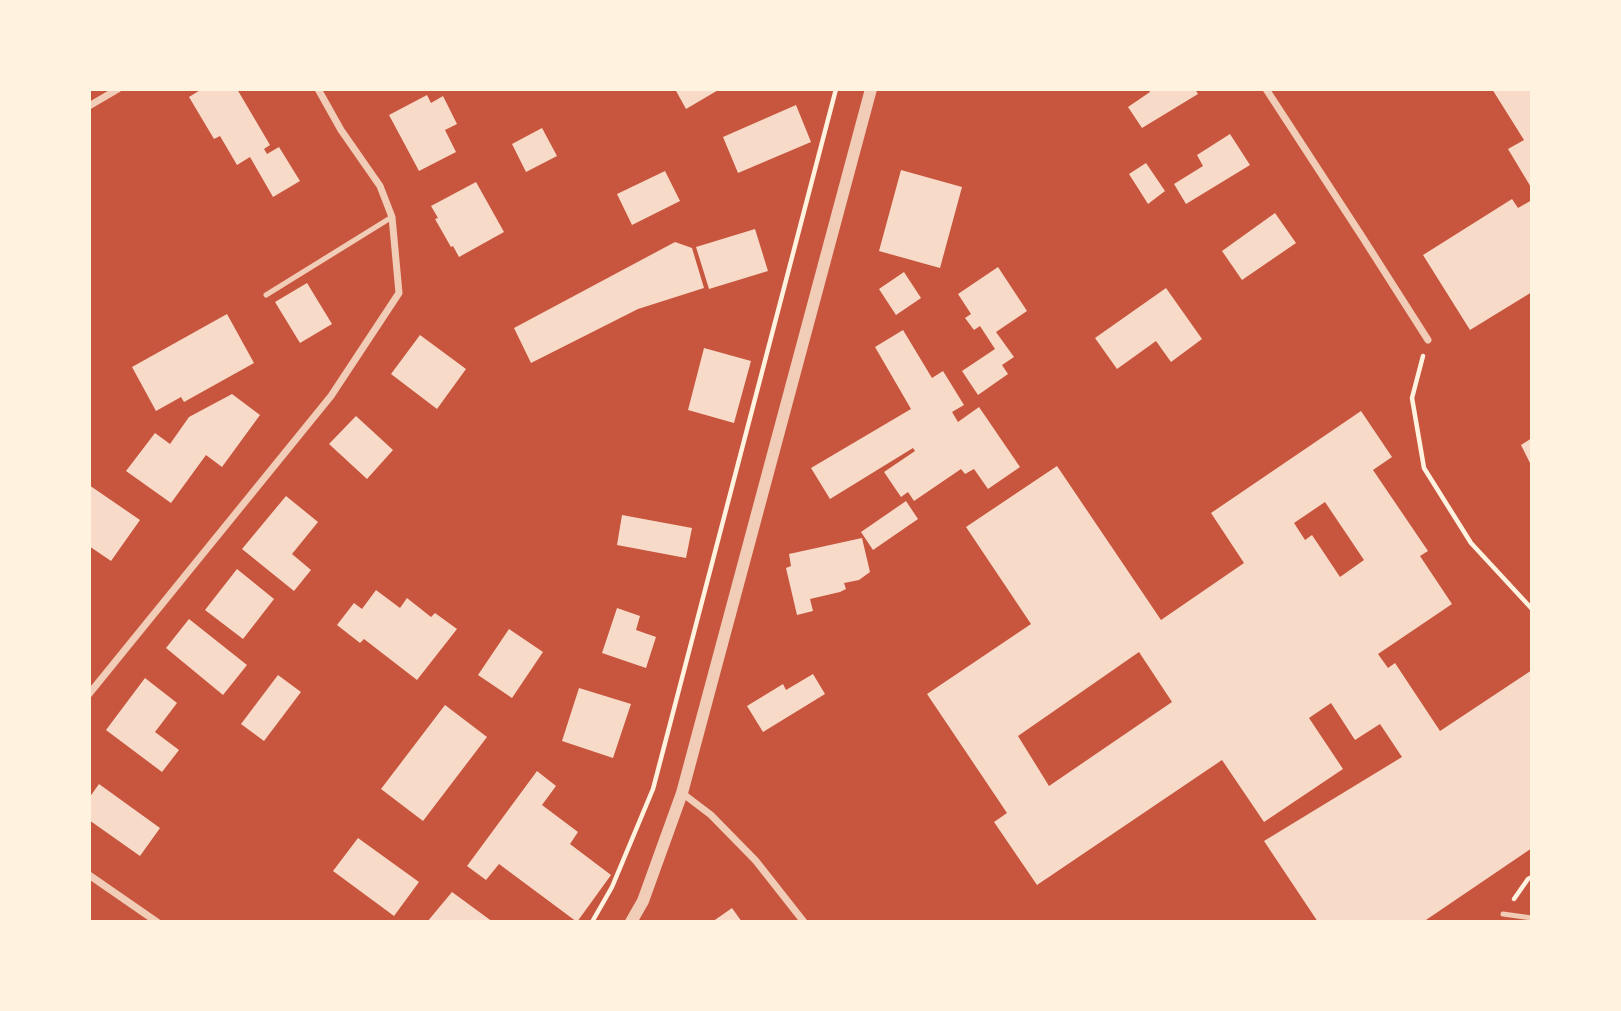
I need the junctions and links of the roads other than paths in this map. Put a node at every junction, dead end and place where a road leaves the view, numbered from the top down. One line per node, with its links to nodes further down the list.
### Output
1 (118, 89): 5 (street)
2 (318, 89): 6 (street)
3 (871, 89): 10 (street)
4 (1266, 89): 8 (street)
5 (89, 106)
6 (392, 217): 7 (lane); 9 (street)
7 (266, 295)
8 (1427, 340)
9 (89, 694)
10 (682, 793): 15 (street); 16 (street)
11 (89, 875): 14 (street)
12 (1503, 914): 13 (lane)
13 (1532, 918)
14 (157, 922)
15 (631, 922)
16 (804, 922)

